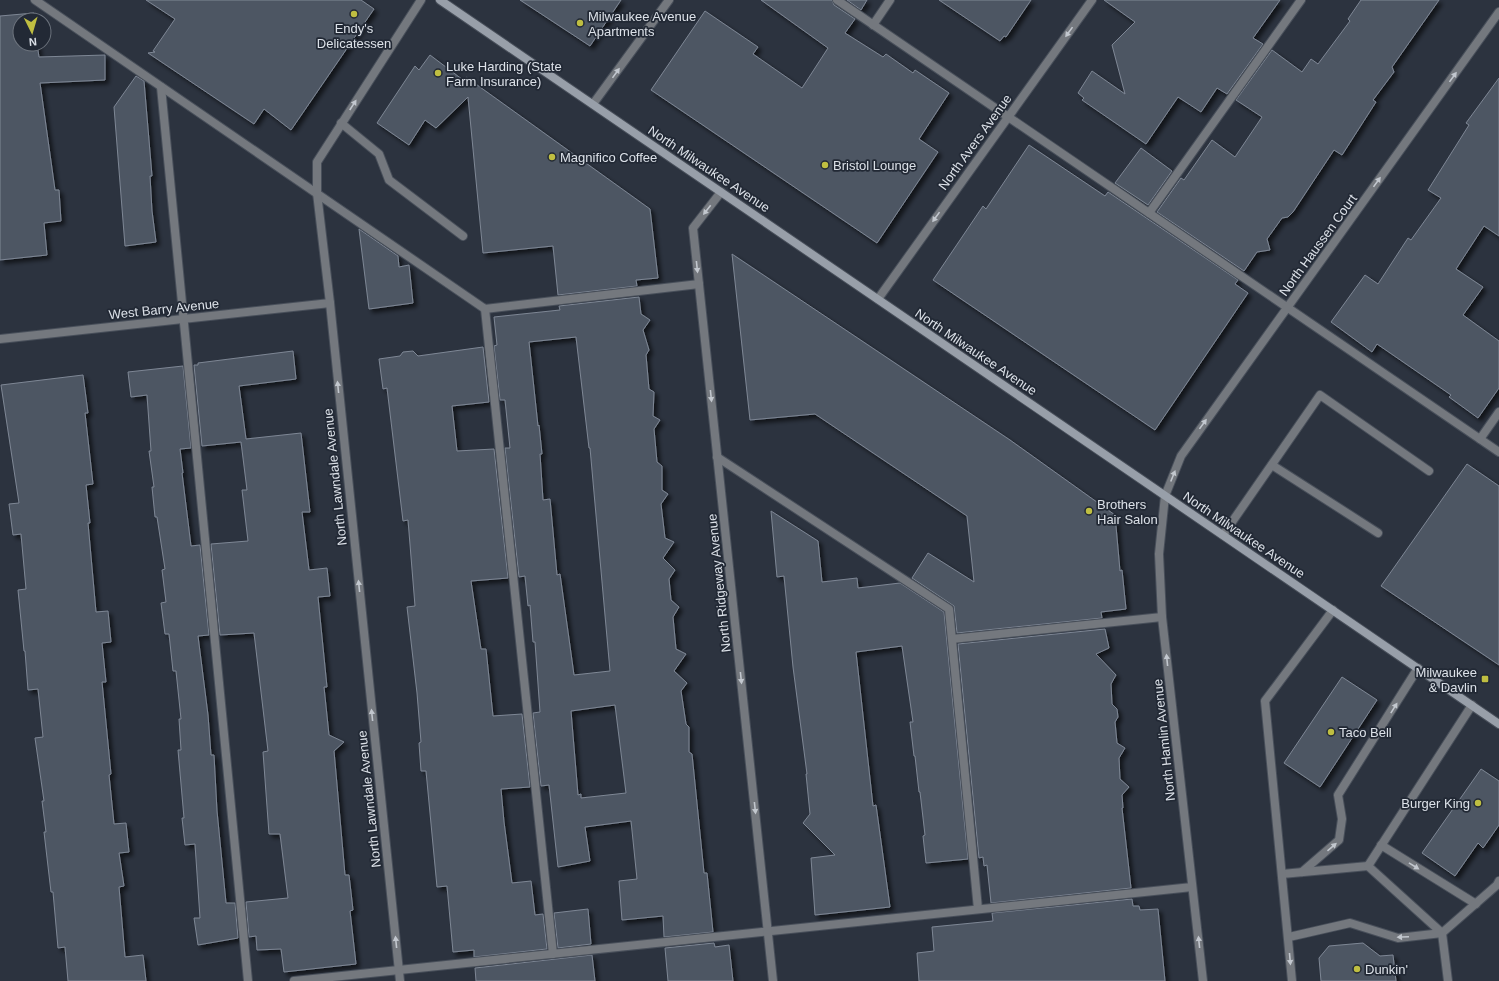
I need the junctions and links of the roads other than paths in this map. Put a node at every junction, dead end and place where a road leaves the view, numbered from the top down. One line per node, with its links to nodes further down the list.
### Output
1 (35, 0): 11 (street)
2 (421, 0): 14 (street, North Lawndale Avenue, one-way to 2)
3 (440, 0): 12 (main road, North Milwaukee Avenue)
4 (669, 0): 12 (street, one-way to 4)
5 (837, 0): 10 (street)
6 (890, 0): 10 (street)
7 (1092, 0): 13 (street, North Avers Avenue, one-way to 13)
8 (1301, 0): 17 (street)
9 (1499, 12): 22 (street, North Haussen Court, one-way to 9)
10 (873, 25): 13 (street)
11 (161, 87): 16 (street); 24 (street)
12 (593, 104): 15 (main road, North Milwaukee Avenue)
13 (1008, 117): 17 (street); 20 (street, North Avers Avenue, one-way to 20)
14 (341, 124): 16 (street, North Lawndale Avenue); 18 (street)
15 (721, 192): 19 (street, North Ridgeway Avenue, one-way to 19); 20 (main road, North Milwaukee Avenue)
16 (317, 193): 21 (street, North Lawndale Avenue); 23 (street)
17 (1149, 213): 22 (street)
18 (463, 236)
19 (699, 284): 23 (street); 29 (street, North Ridgeway Avenue, one-way to 29)
20 (878, 299): 32 (main road, North Milwaukee Avenue)
21 (330, 303): 24 (street, West Barry Avenue); 53 (street, North Lawndale Avenue, one-way to 21)
22 (1287, 308): 27 (street); 32 (street, North Haussen Court, one-way to 22)
23 (485, 309): 52 (street)
24 (184, 319): 25 (street, West Barry Avenue); 54 (street)
25 (0, 339)
26 (1499, 412): 27 (street)
27 (1480, 439): 28 (street)
28 (1499, 452)
29 (717, 457): 37 (street); 49 (street, North Ridgeway Avenue, one-way to 49)
30 (1272, 465): 31 (street); 33 (street); 34 (street)
31 (1429, 471)
32 (1165, 496): 34 (main road, North Milwaukee Avenue); 36 (street, North Hamlin Avenue)
33 (1378, 533)
34 (1223, 535): 35 (main road, North Milwaukee Avenue)
35 (1333, 610): 38 (main road, North Milwaukee Avenue); 44 (street)
36 (1162, 617): 37 (street); 46 (street, North Hamlin Avenue, one-way to 36)
37 (952, 639): 48 (street)
38 (1418, 668): 39 (main road, North Milwaukee Avenue); 43 (street, one-way to 38)
39 (1472, 705): 40 (main road, North Milwaukee Avenue); 41 (street)
40 (1499, 724)
41 (1381, 845): 42 (street); 47 (street, one-way to 47)
42 (1368, 866): 43 (street); 50 (street)
43 (1302, 872): 44 (street)
44 (1282, 874): 51 (street)
45 (1499, 881): 47 (street)
46 (1192, 887): 48 (street); 58 (street, North Hamlin Avenue, one-way to 46)
47 (1476, 904): 50 (street)
48 (978, 909): 49 (street)
49 (768, 931): 52 (street); 57 (street, North Ridgeway Avenue)
50 (1442, 933): 51 (street, one-way to 51); 60 (street)
51 (1289, 937): 59 (street, one-way to 59)
52 (553, 954): 53 (street)
53 (399, 970): 55 (street); 56 (street, North Lawndale Avenue)
54 (248, 981)
55 (294, 981)
56 (400, 981)
57 (773, 981)
58 (1203, 981)
59 (1292, 981)
60 (1448, 981)

